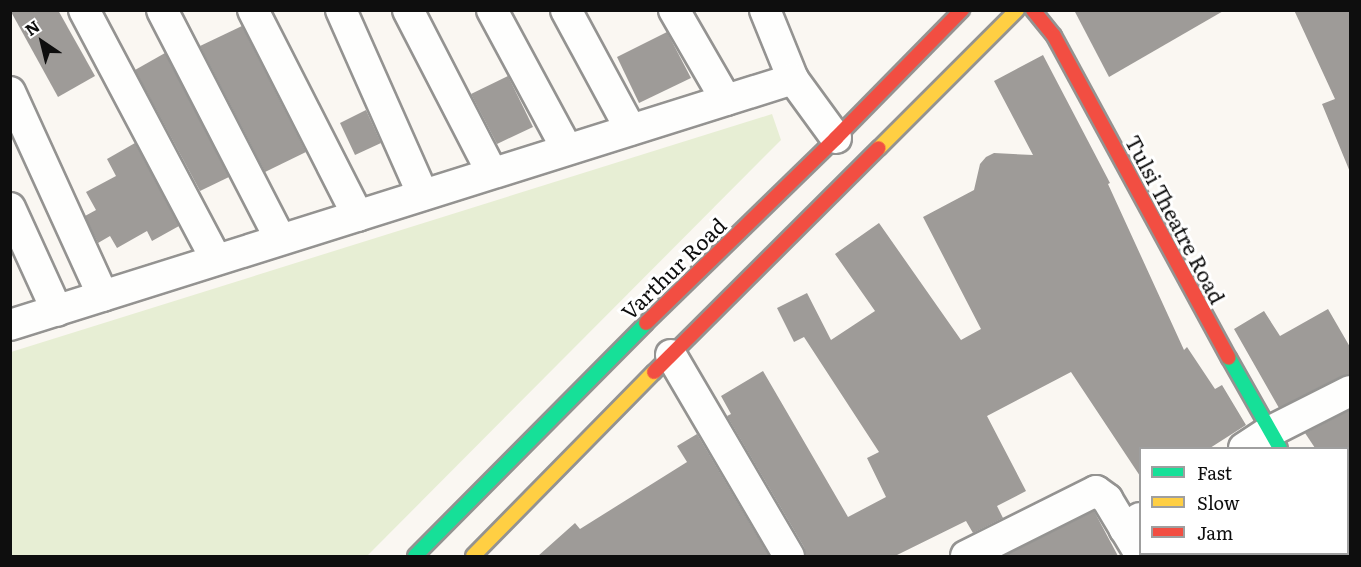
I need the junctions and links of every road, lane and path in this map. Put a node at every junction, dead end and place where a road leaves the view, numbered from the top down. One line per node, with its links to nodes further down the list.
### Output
1 (84, 10): 24 (street)
2 (162, 10): 23 (street)
3 (253, 10): 22 (street)
4 (341, 10): 20 (street)
5 (408, 10): 19 (street)
6 (492, 10): 18 (street)
7 (566, 10): 16 (street)
8 (674, 10): 15 (street)
9 (765, 10): 13 (street)
10 (962, 10): 17 (main road, Varthur Road)
11 (1017, 10): 28 (main road)
12 (1033, 10): 30 (main road, Tulsi Theatre Road)
13 (793, 80): 15 (street); 17 (street)
14 (10, 92): 25 (street)
15 (726, 100): 16 (street)
16 (632, 130): 18 (street)
17 (836, 138): 34 (main road, Varthur Road)
18 (567, 148): 19 (street)
19 (492, 173): 20 (street)
20 (423, 195): 22 (street)
21 (10, 208): 26 (street)
22 (358, 216): 23 (street)
23 (280, 238): 24 (street)
24 (216, 259): 25 (street)
25 (103, 296): 26 (street)
26 (57, 311): 27 (street)
27 (10, 325)
28 (670, 355): 35 (main road); 36 (street)
29 (1350, 391): 30 (street)
30 (1274, 440): 31 (street)
31 (1248, 447)
32 (1133, 523): 33 (street); 37 (street)
33 (1139, 548)
34 (415, 556)
35 (473, 556)
36 (789, 556)
37 (966, 556)

